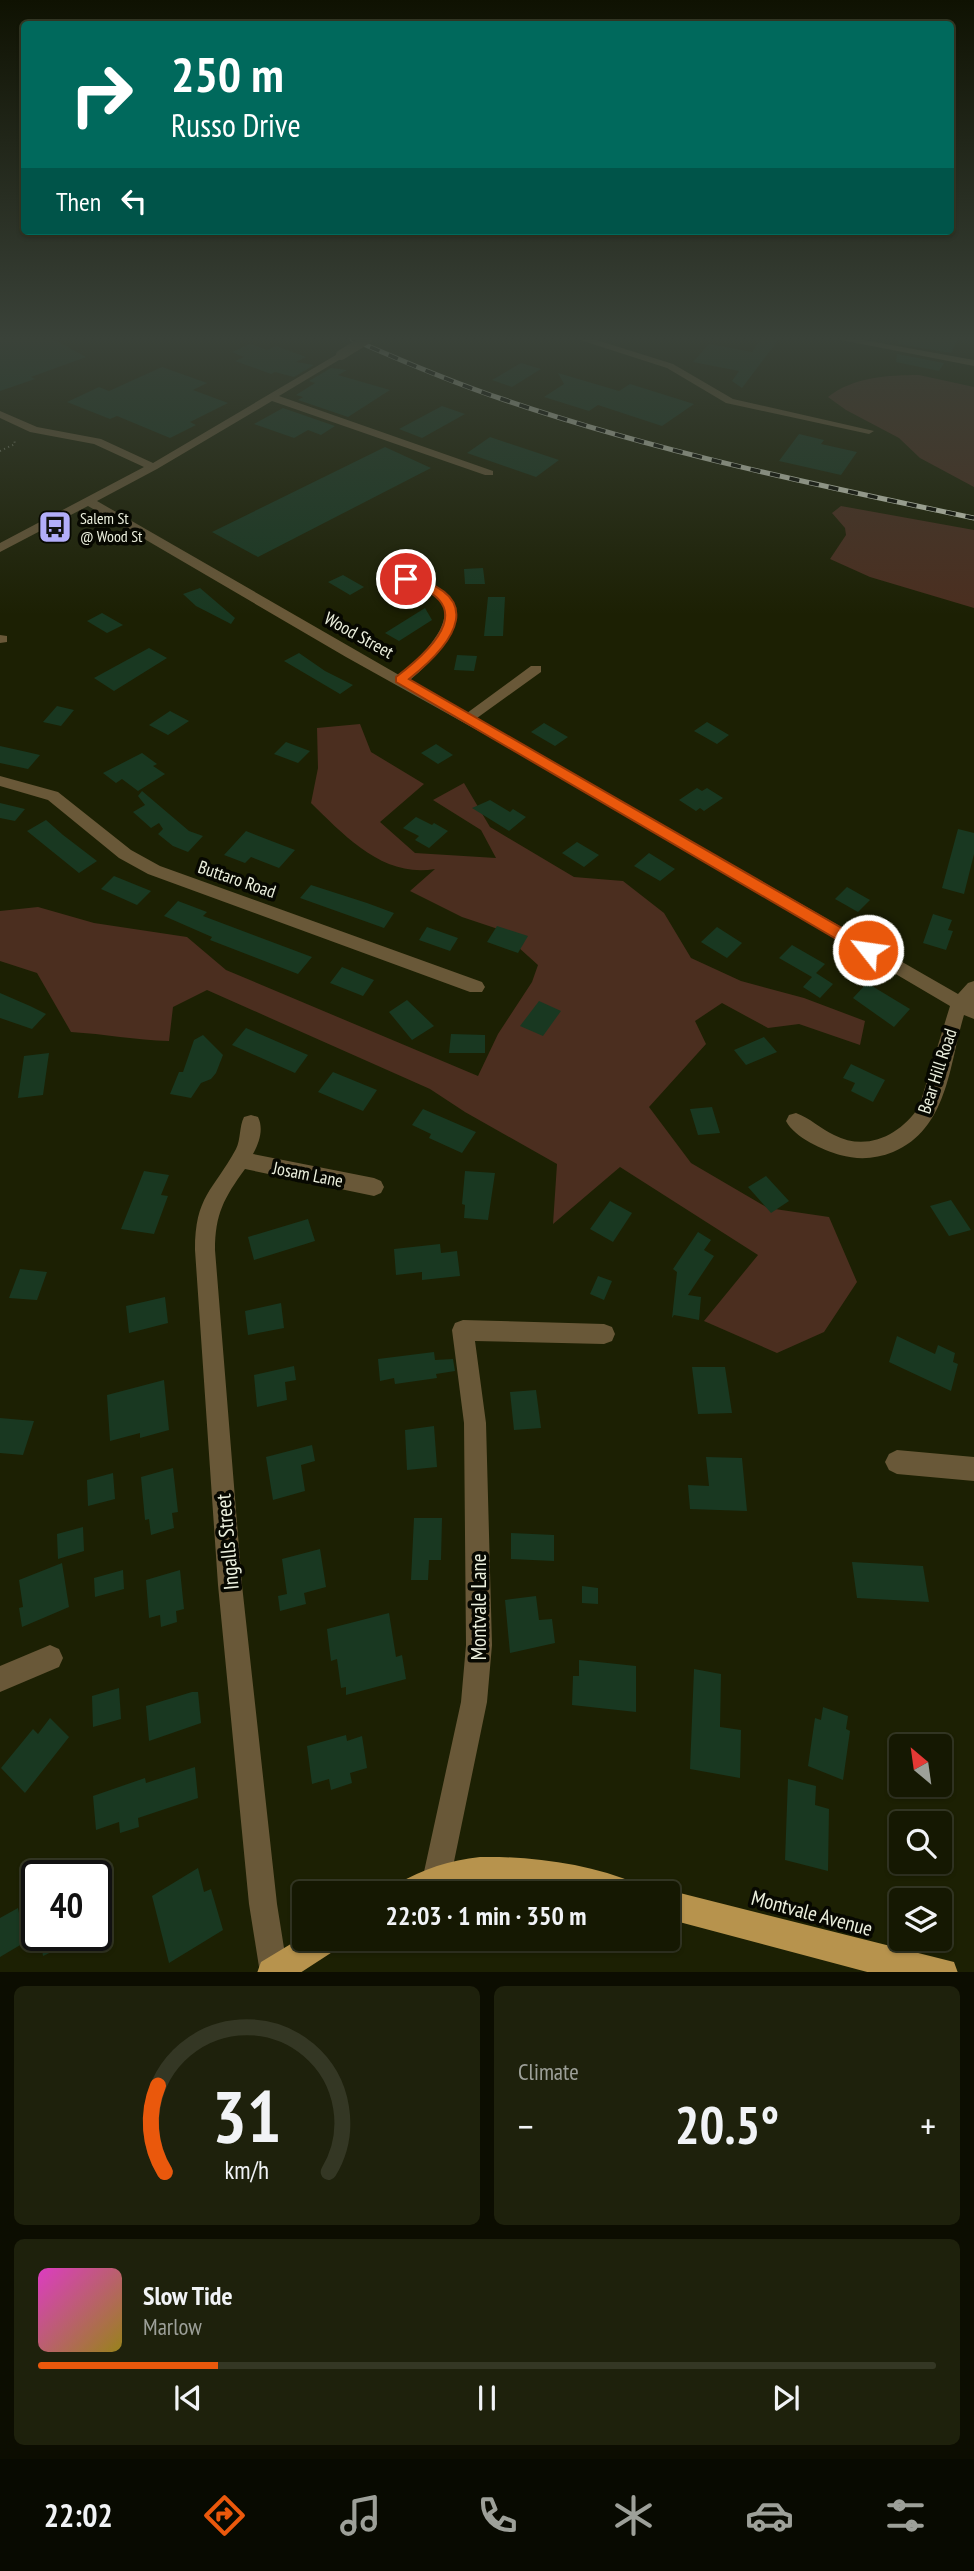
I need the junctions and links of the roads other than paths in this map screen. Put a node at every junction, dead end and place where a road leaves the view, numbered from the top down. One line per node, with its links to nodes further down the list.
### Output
1 (43, 431): 4 (street)
2 (214, 431): 4 (street)
3 (369, 431): 5 (street)
4 (153, 467): 6 (street)
5 (489, 473)
6 (90, 502): 7 (street); 10 (street, Wood Street)
7 (0, 548)
8 (406, 579): 10 (street)
9 (536, 669): 11 (street)
10 (401, 680): 11 (street, Wood Street)
11 (467, 719): 15 (street, Wood Street)
12 (0, 781): 13 (street, Buttaro Road)
13 (476, 987)
14 (974, 988): 15 (street, Bear Hill Road)
15 (968, 1008): 16 (street, Bear Hill Road)
16 (796, 1121)
17 (251, 1123): 18 (street, Ingalls Street)
18 (241, 1160): 19 (street, Josam Lane); 29 (street, Ingalls Street)
19 (374, 1187)
20 (604, 1334): 25 (street, Montvale Lane)
21 (897, 1462): 22 (street)
22 (974, 1468)
23 (50, 1658): 24 (street)
24 (0, 1679)
25 (436, 1881): 26 (main road)
26 (569, 1881)
27 (680, 1907): 30 (main road, Montvale Avenue)
28 (307, 1951): 29 (main road)
29 (273, 1972)
30 (943, 1972)

